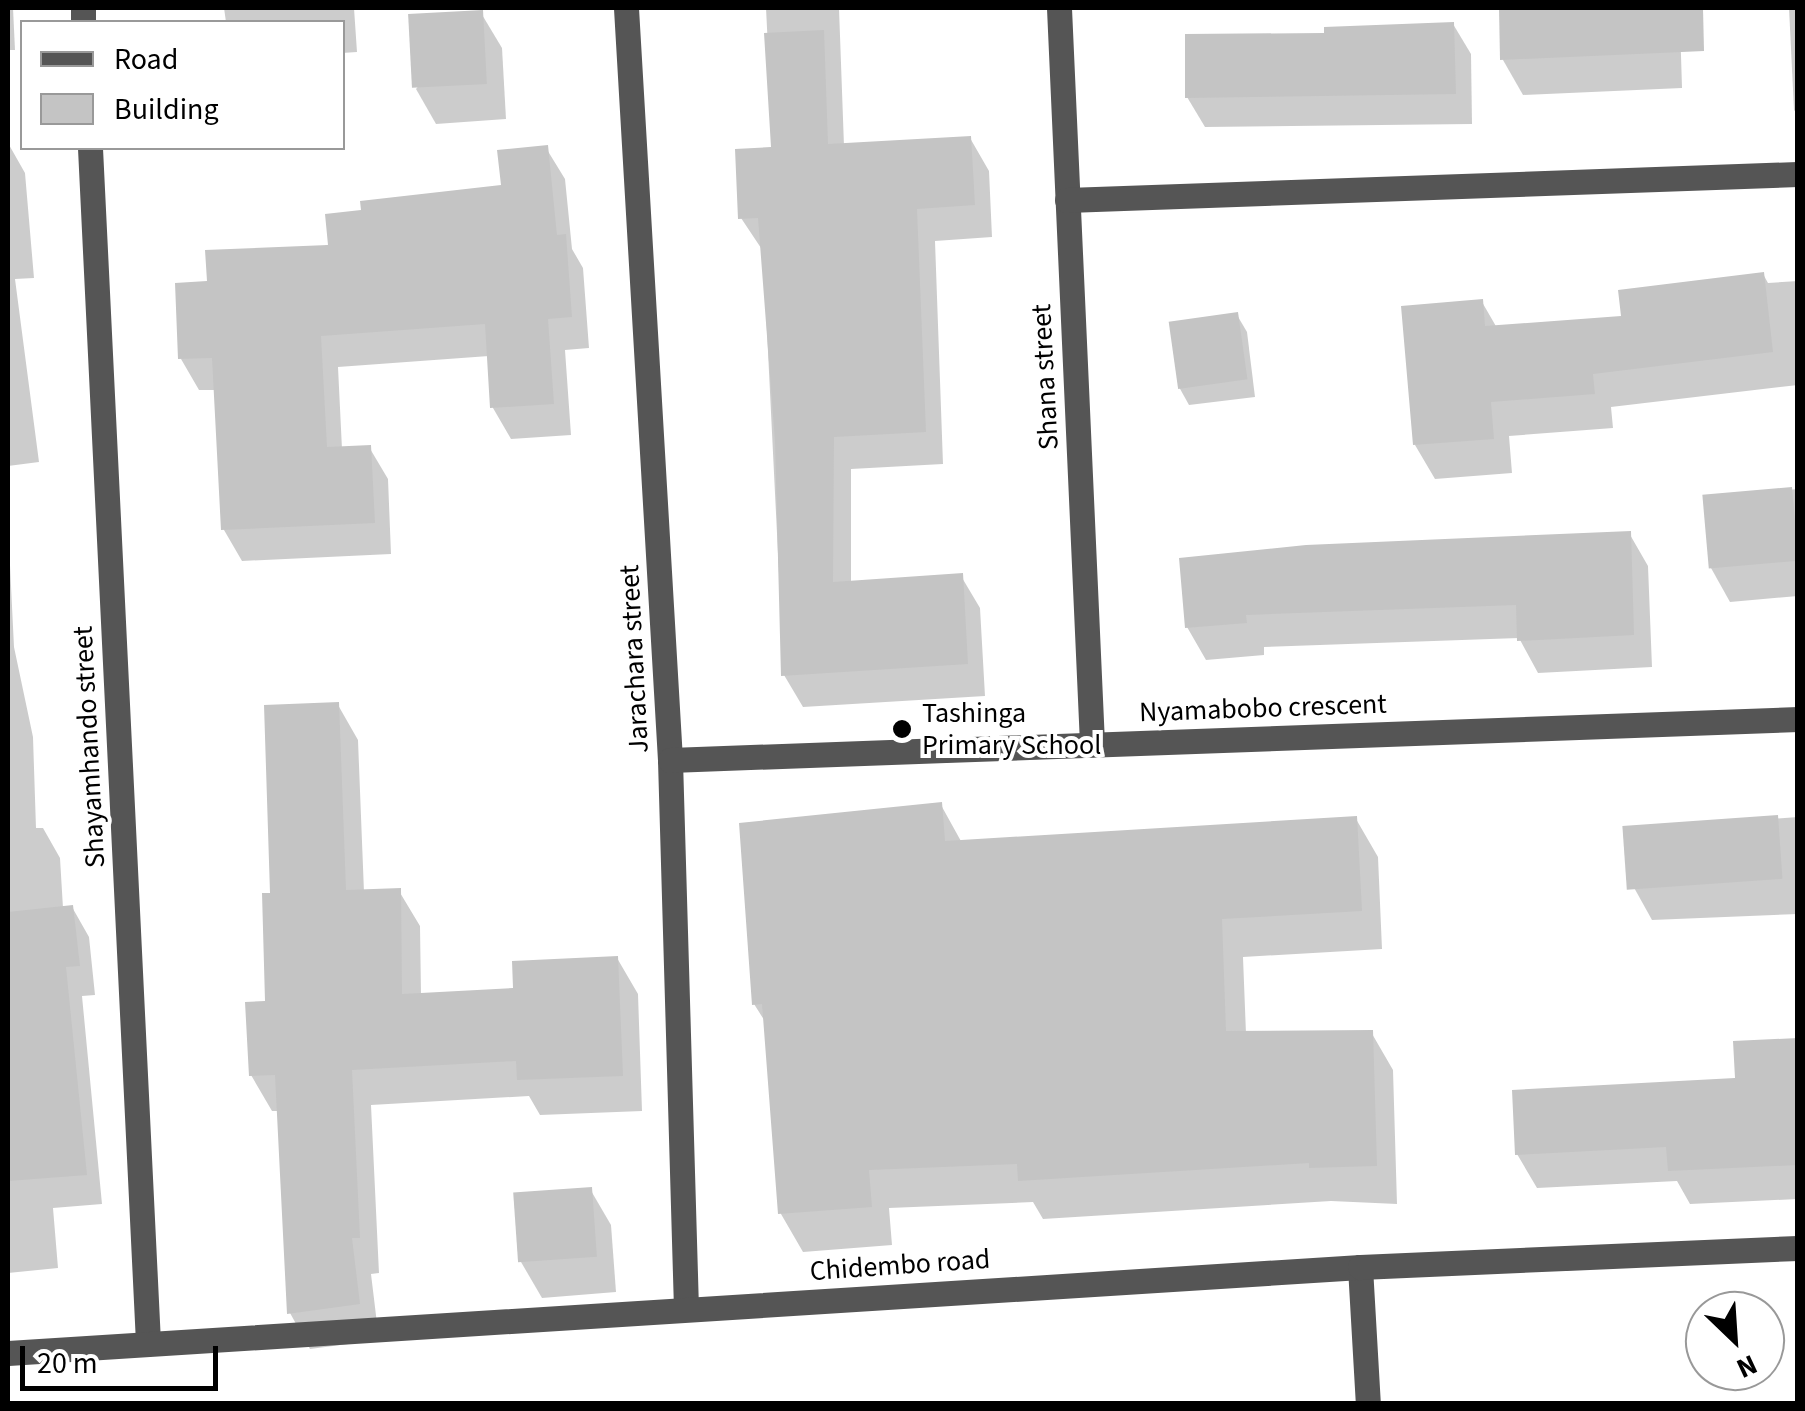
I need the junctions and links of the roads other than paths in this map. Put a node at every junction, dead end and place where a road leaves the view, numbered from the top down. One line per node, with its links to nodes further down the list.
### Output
1 (626, 8): 8 (street, Jarachara street)
2 (1059, 8): 5 (street, Shana street)
3 (90, 150): 12 (street, Shayamhando street)
4 (1798, 174): 5 (street)
5 (1067, 200): 7 (street, Shana street)
6 (1798, 719): 7 (street, Nyamabobo crescent)
7 (1092, 744): 8 (street, Nyamabobo crescent)
8 (670, 760): 11 (street, Jarachara street)
9 (1798, 1248): 10 (street, Chidembo road)
10 (1360, 1267): 11 (street, Chidembo road); 14 (street)
11 (686, 1308): 12 (street, Chidembo road)
12 (148, 1344): 13 (street, Chidembo road)
13 (8, 1353)
14 (1368, 1404)

